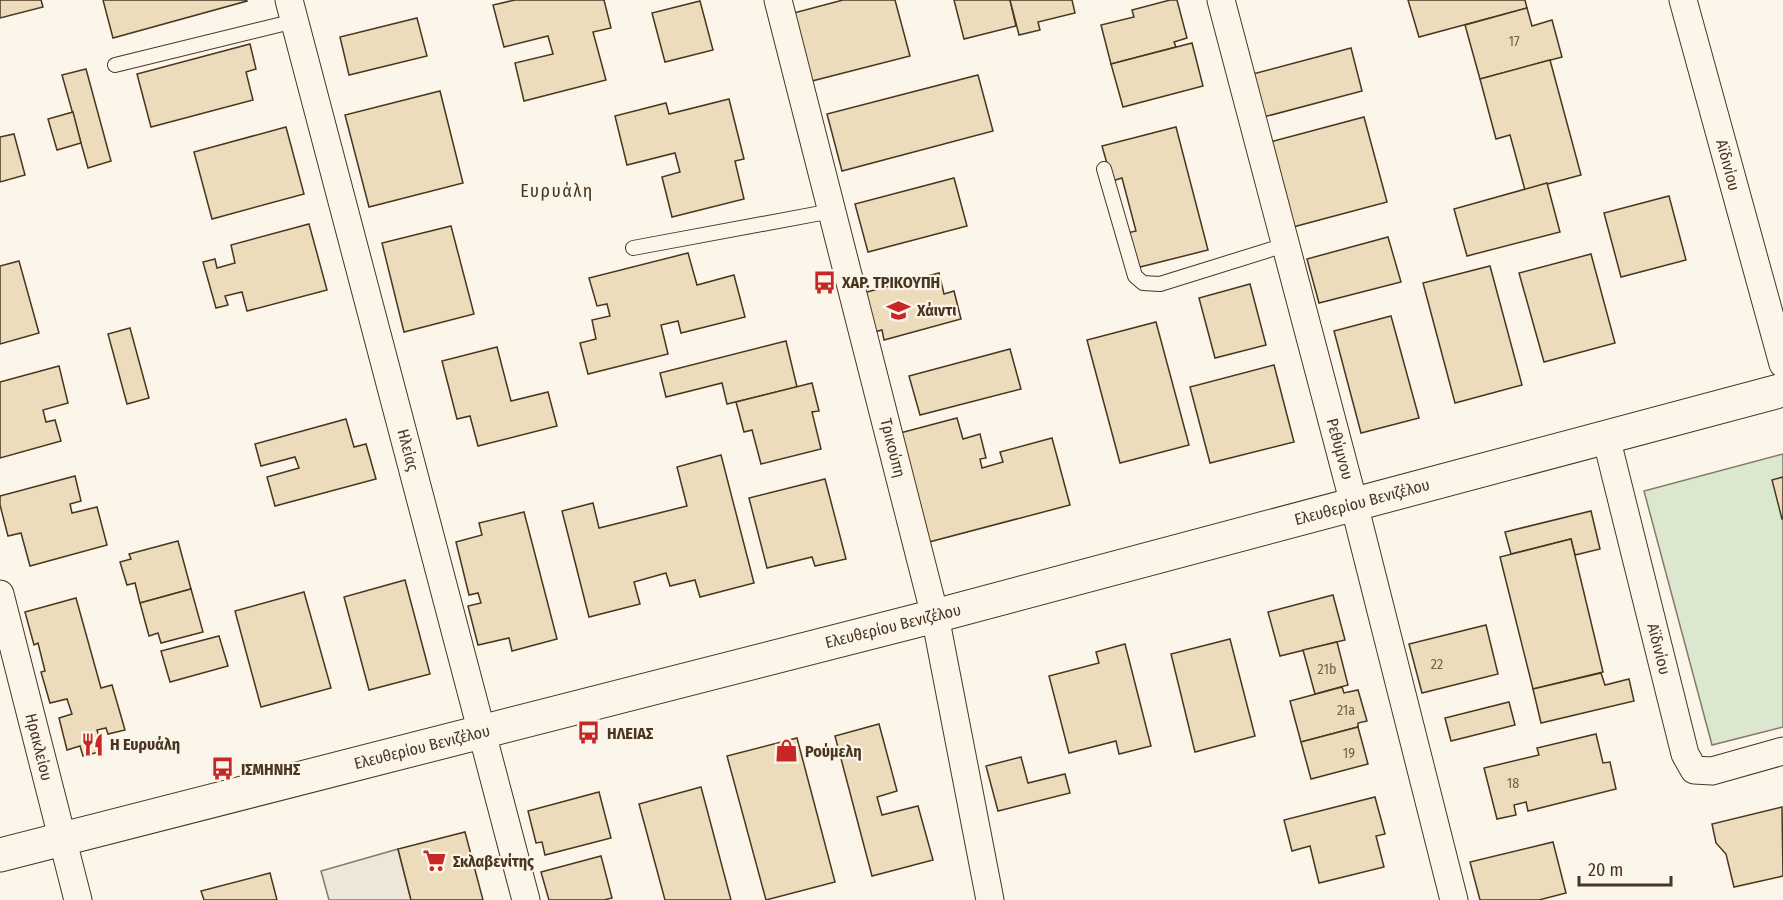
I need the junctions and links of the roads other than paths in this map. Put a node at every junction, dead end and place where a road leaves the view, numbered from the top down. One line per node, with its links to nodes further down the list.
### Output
1 (778, 0): 7 (street, Τρικούπη)
2 (1221, 0): 8 (street, Ρεθύμνου)
3 (1683, 0): 10 (street, Αϊδινίου)
4 (292, 10): 5 (lane); 16 (street, Ηλείας)
5 (115, 65)
6 (1104, 169): 8 (lane)
7 (832, 212): 9 (lane); 15 (street, Τρικούπη)
8 (1285, 245): 13 (street, Ρεθύμνου)
9 (633, 248)
10 (1783, 364)
11 (1783, 390): 12 (street, Ελευθερίου Βενιζέλου)
12 (1606, 437): 13 (street, Ελευθερίου Βενιζέλου); 17 (street, Αϊδινίου)
13 (1354, 504): 15 (street, Ελευθερίου Βενιζέλου); 23 (street, Ρεθύμνου)
14 (0, 594): 18 (street, Ηρακλείου)
15 (936, 616): 16 (street, Ελευθερίου Βενιζέλου); 22 (street, Τρικούπη)
16 (483, 731): 18 (street, Ελευθερίου Βενιζέλου); 21 (street, Ηλείας)
17 (1783, 751)
18 (62, 839): 19 (street, Ελευθερίου Βενιζέλου); 20 (street, Ηρακλείου)
19 (0, 855)
20 (78, 900)
21 (526, 900)
22 (990, 900)
23 (1454, 900)

